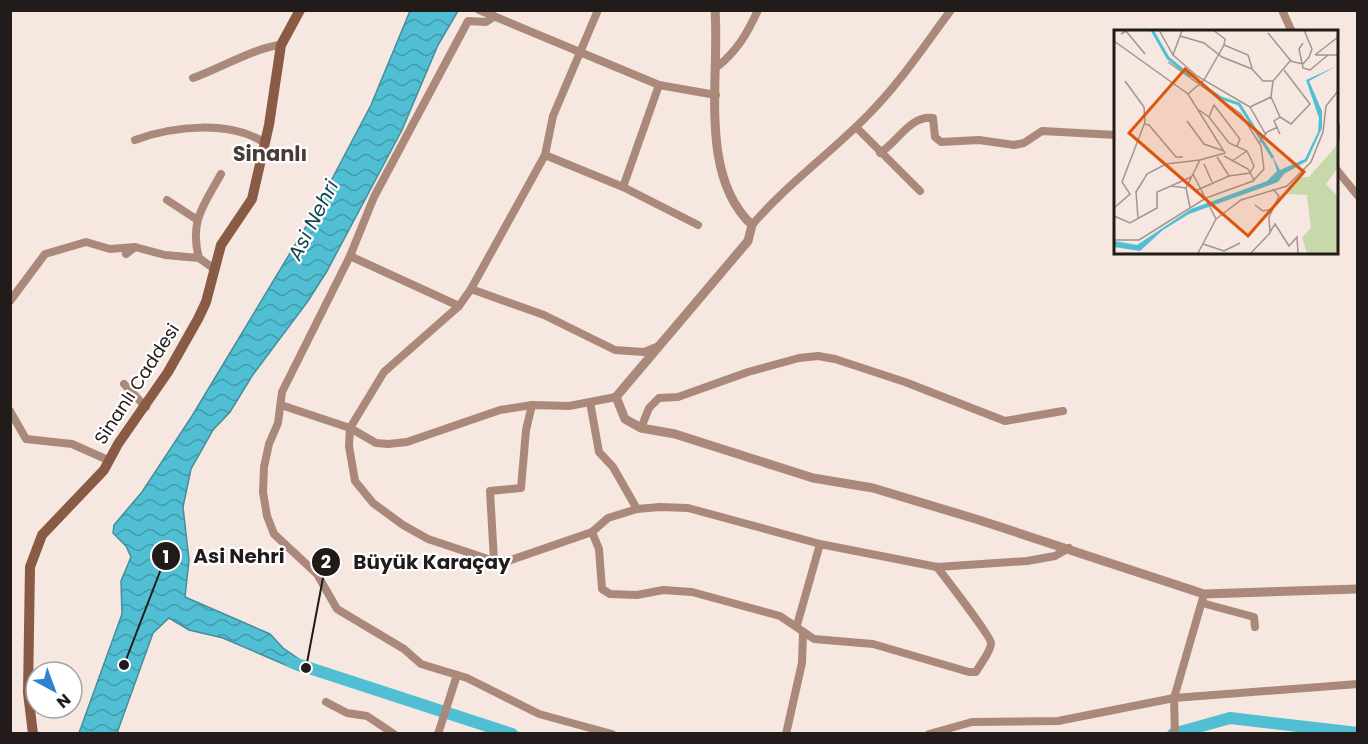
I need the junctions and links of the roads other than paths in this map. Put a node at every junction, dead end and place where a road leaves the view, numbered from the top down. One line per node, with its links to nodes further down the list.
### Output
1 (300, 10): 10 (main road, Sinanlı Caddesi)
2 (479, 10): 8 (street)
3 (598, 10): 11 (street)
4 (716, 10): 12 (street)
5 (758, 10): 12 (street)
6 (951, 10): 16 (street)
7 (1282, 10): 9 (street)
8 (492, 14): 11 (street); 33 (street)
9 (1291, 30)
10 (282, 45): 13 (street); 19 (main road, Sinanlı Caddesi)
11 (581, 51): 14 (street); 21 (street)
12 (717, 67): 15 (street)
13 (193, 78)
14 (659, 85): 15 (street); 24 (street)
15 (716, 95): 30 (street)
16 (856, 127): 20 (street); 30 (street)
17 (1114, 135): 20 (street)
18 (135, 140): 19 (street)
19 (265, 142): 35 (main road, Sinanlı Caddesi)
20 (880, 153): 25 (street)
21 (544, 155): 24 (street); 36 (street)
22 (1338, 171): 26 (street)
23 (221, 174): 28 (street)
24 (623, 187): 29 (street)
25 (920, 191)
26 (1358, 196)
27 (167, 200): 28 (street)
28 (196, 219): 34 (street)
29 (698, 225)
30 (753, 225): 39 (street)
31 (135, 247): 32 (street); 34 (street); 37 (street)
32 (126, 254)
33 (350, 256): 38 (street); 43 (street)
34 (199, 258): 35 (street)
35 (213, 268): 45 (main road, Sinanlı Caddesi)
36 (471, 289): 38 (street); 39 (street)
37 (10, 301)
38 (459, 306): 48 (street)
39 (658, 346): 41 (street)
40 (124, 384): 45 (street)
41 (616, 397): 42 (street); 49 (street)
42 (590, 402): 44 (street); 51 (street)
43 (281, 405): 48 (street); 62 (street)
44 (532, 405): 48 (street); 55 (street)
45 (146, 407): 50 (main road, Sinanlı Caddesi)
46 (10, 411): 50 (street)
47 (1063, 411): 49 (street)
48 (350, 428): 55 (street)
49 (641, 428): 54 (street)
50 (108, 460): 66 (main road, Sinanlı Caddesi)
51 (638, 509): 52 (street); 53 (street)
52 (592, 532): 55 (street); 59 (street)
53 (820, 544): 56 (street); 59 (street)
54 (1069, 548): 56 (street); 58 (street)
55 (494, 561)
56 (937, 567): 61 (street)
57 (1358, 589): 58 (street)
58 (1203, 598): 60 (street); 64 (street)
59 (796, 625): 61 (street)
60 (1255, 627)
61 (803, 632): 70 (street)
62 (457, 675): 68 (street); 69 (street)
63 (1358, 684): 64 (street)
64 (1174, 698): 71 (street); 72 (street)
65 (326, 702): 67 (street)
66 (33, 734)
67 (394, 734)
68 (438, 734)
69 (612, 734)
70 (786, 734)
71 (929, 734)
72 (1175, 734)

